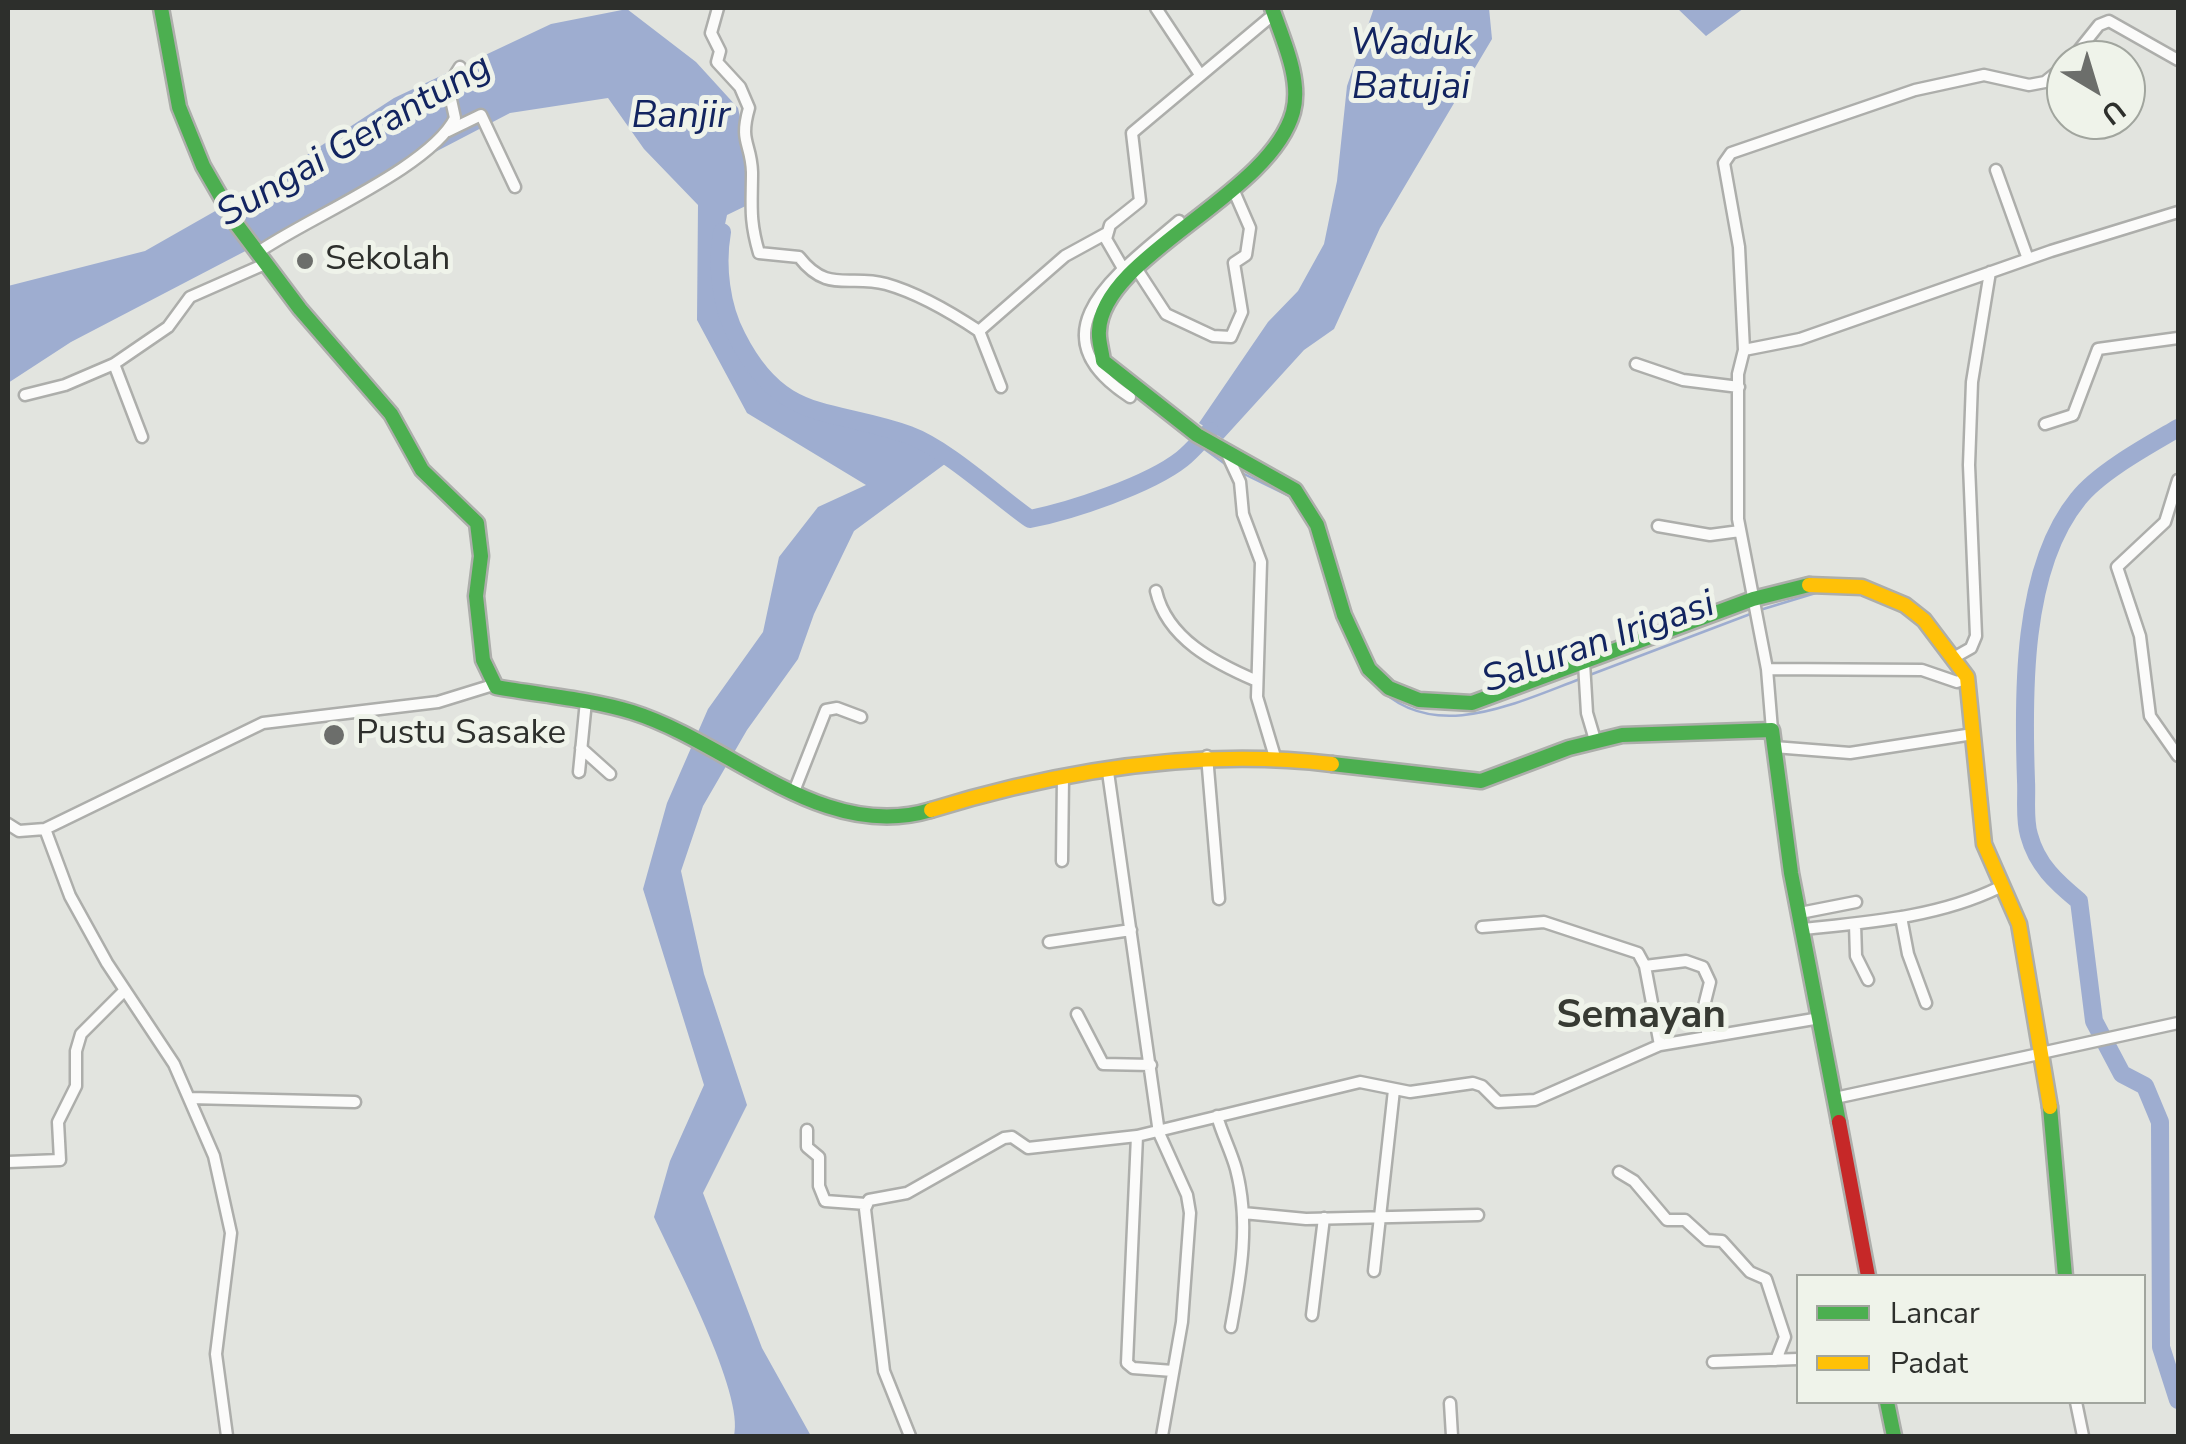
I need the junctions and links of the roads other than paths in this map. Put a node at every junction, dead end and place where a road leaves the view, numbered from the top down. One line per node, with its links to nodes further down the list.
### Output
1 (161, 8): 19 (street)
2 (718, 8): 23 (street)
3 (1156, 8): 10 (street)
4 (1272, 14): 10 (street); 15 (street)
5 (2087, 40): 6 (street)
6 (2143, 40)
7 (2146, 42): 8 (street)
8 (2178, 60)
9 (460, 67): 12 (street)
10 (1200, 73): 18 (street)
11 (2046, 81): 25 (street)
12 (443, 134): 14 (street); 19 (street)
13 (1996, 170): 20 (street)
14 (515, 187)
15 (1233, 188): 22 (street); 22 (street)
16 (2178, 212): 20 (street)
17 (1178, 221): 22 (street)
18 (1106, 233): 22 (street); 23 (street)
19 (259, 256): 26 (street); 46 (street)
20 (2028, 259): 21 (street)
21 (1990, 272): 25 (street); 41 (street)
22 (1128, 274): 28 (street)
23 (979, 331): 29 (street)
24 (2178, 338): 33 (street)
25 (1744, 350): 30 (street)
26 (114, 364): 31 (street); 34 (street)
27 (1636, 364): 30 (street)
28 (1117, 381): 32 (street); 35 (street)
29 (1001, 387)
30 (1739, 387): 38 (street)
31 (25, 395)
32 (1130, 397)
33 (2046, 424)
34 (142, 437)
35 (1230, 461): 42 (street); 45 (street)
36 (2178, 481): 55 (street)
37 (1658, 526): 38 (street)
38 (1740, 531): 40 (street)
39 (1156, 592): 45 (street)
40 (1755, 604): 41 (street); 42 (street); 43 (street)
41 (1955, 657): 44 (street)
42 (1584, 663): 51 (street)
43 (1767, 669): 44 (street); 49 (street)
44 (1962, 679): 50 (street)
45 (1257, 680): 56 (street)
46 (493, 685): 47 (street); 63 (street)
47 (586, 701): 53 (street); 61 (street)
48 (860, 717): 61 (street)
49 (1772, 730): 51 (street); 52 (street)
50 (1970, 735): 52 (street); 66 (street)
51 (1595, 740): 56 (street)
52 (1774, 747): 69 (street)
53 (581, 748): 57 (street); 59 (street)
54 (1207, 756): 56 (street); 58 (street); 67 (street)
55 (2178, 756)
56 (1275, 757)
57 (579, 772)
58 (1108, 772): 60 (street); 74 (street)
59 (610, 774)
60 (1063, 776): 61 (street); 65 (street)
61 (793, 794)
62 (11, 827): 63 (street); 64 (street)
63 (45, 829): 78 (street)
64 (8, 842)
65 (1062, 860)
66 (1998, 889): 70 (street); 85 (street)
67 (1219, 900)
68 (1856, 902): 69 (street)
69 (1800, 913): 73 (street)
70 (1901, 918): 71 (street); 79 (street)
71 (1855, 924): 73 (street); 77 (street)
72 (1482, 927): 76 (street)
73 (1804, 929): 81 (street)
74 (1131, 930): 75 (street); 86 (street)
75 (1049, 942)
76 (1646, 966): 83 (street); 84 (street)
77 (1868, 980)
78 (125, 990): 88 (street); 95 (street)
79 (1926, 1003)
80 (1077, 1014): 86 (street)
81 (1820, 1018): 83 (street); 89 (street)
82 (2178, 1022): 85 (street)
83 (1708, 1036): 84 (street)
84 (1660, 1045): 87 (street)
85 (2036, 1054): 89 (street); 104 (street)
86 (1151, 1066): 93 (street)
87 (1394, 1090): 91 (street); 100 (street)
88 (190, 1098): 90 (street); 114 (street)
89 (1834, 1098): 103 (street)
90 (355, 1102)
91 (1217, 1116): 93 (street); 98 (street)
92 (807, 1130): 97 (street)
93 (1158, 1133): 94 (street); 110 (street)
94 (1138, 1136): 97 (street); 110 (street)
95 (8, 1162)
96 (1619, 1172): 108 (street)
97 (866, 1204): 115 (street)
98 (1243, 1213): 101 (street); 106 (street)
99 (1478, 1215): 100 (street)
100 (1380, 1216): 101 (street); 102 (street)
101 (1324, 1218): 105 (street)
102 (1374, 1271)
103 (1868, 1274)
104 (2065, 1274)
105 (1312, 1315)
106 (1231, 1327)
107 (1796, 1359): 108 (street)
108 (1776, 1360): 109 (street)
109 (1712, 1362)
110 (1173, 1372): 116 (street)
111 (1450, 1403): 117 (street)
112 (1887, 1404): 118 (street)
113 (2076, 1404): 119 (street)
114 (226, 1436)
115 (910, 1436)
116 (1162, 1436)
117 (1452, 1436)
118 (1894, 1436)
119 (2083, 1436)

